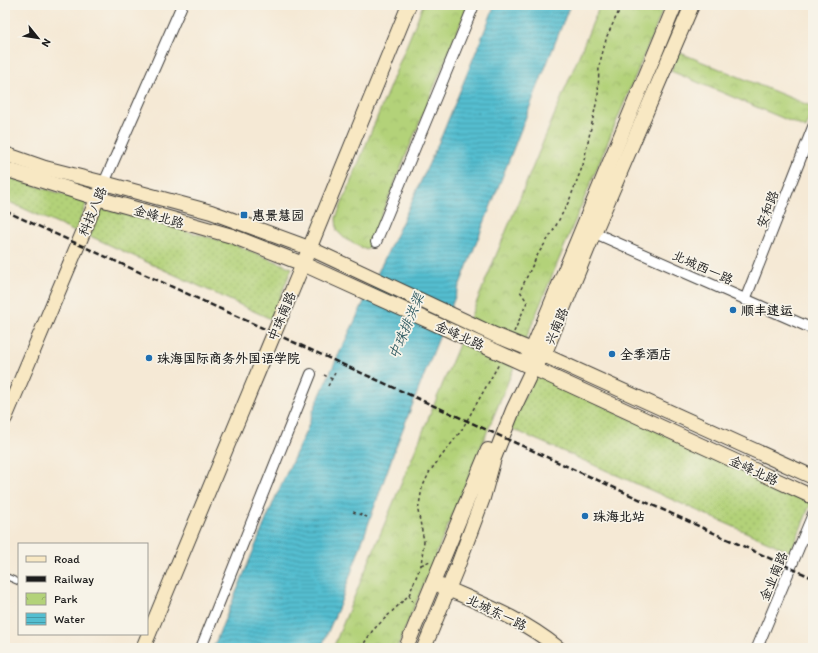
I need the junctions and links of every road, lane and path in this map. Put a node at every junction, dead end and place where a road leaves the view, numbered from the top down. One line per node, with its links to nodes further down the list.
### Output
1 (182, 5): 9 (street, 科技八路)
2 (409, 5): 13 (street, 中珠南路)
3 (474, 5): 12 (street)
4 (675, 5): 11 (street, 兴南路)
5 (692, 5): 11 (street, 兴南路)
6 (813, 127): 15 (street, 安和路)
7 (5, 154): 9 (street, 金峰北路)
8 (5, 169): 10 (street, 金峰北路)
9 (104, 183): 10 (street, 科技八路); 13 (street, 金峰北路)
10 (98, 198): 14 (street, 金峰北路); 24 (street, 科技八路)
11 (589, 230): 15 (street, 北城西一路); 17 (street, 兴南路)
12 (376, 242)
13 (309, 248): 14 (street, 中珠南路); 17 (street, 金峰北路)
14 (303, 264): 18 (street, 金峰北路); 34 (street, 中珠南路)
15 (745, 300): 16 (street, 北城西一路)
16 (813, 329)
17 (538, 353): 18 (street, 兴南路); 25 (street, 金峰北路)
18 (528, 366): 26 (street, 金峰北路); 32 (street, 兴南路); 33 (street, 兴南路)
19 (335, 373): 22 (path)
20 (311, 374): 38 (street)
21 (324, 375): 22 (path)
22 (332, 379): 23 (path)
23 (328, 386)
24 (5, 418)
25 (813, 477)
26 (813, 498)
27 (353, 512): 29 (path)
28 (813, 514): 41 (street, 金业南路)
29 (370, 518)
30 (5, 576): 31 (lane)
31 (18, 582)
32 (433, 583): 33 (street, 北城东一路); 39 (street, 兴南路)
33 (448, 589): 36 (street, 北城东一路); 40 (street, 兴南路)
34 (150, 625)
35 (147, 635): 37 (street, 中珠南路)
36 (557, 647)
37 (143, 648)
38 (201, 648)
39 (406, 648)
40 (424, 648)
41 (757, 648)

